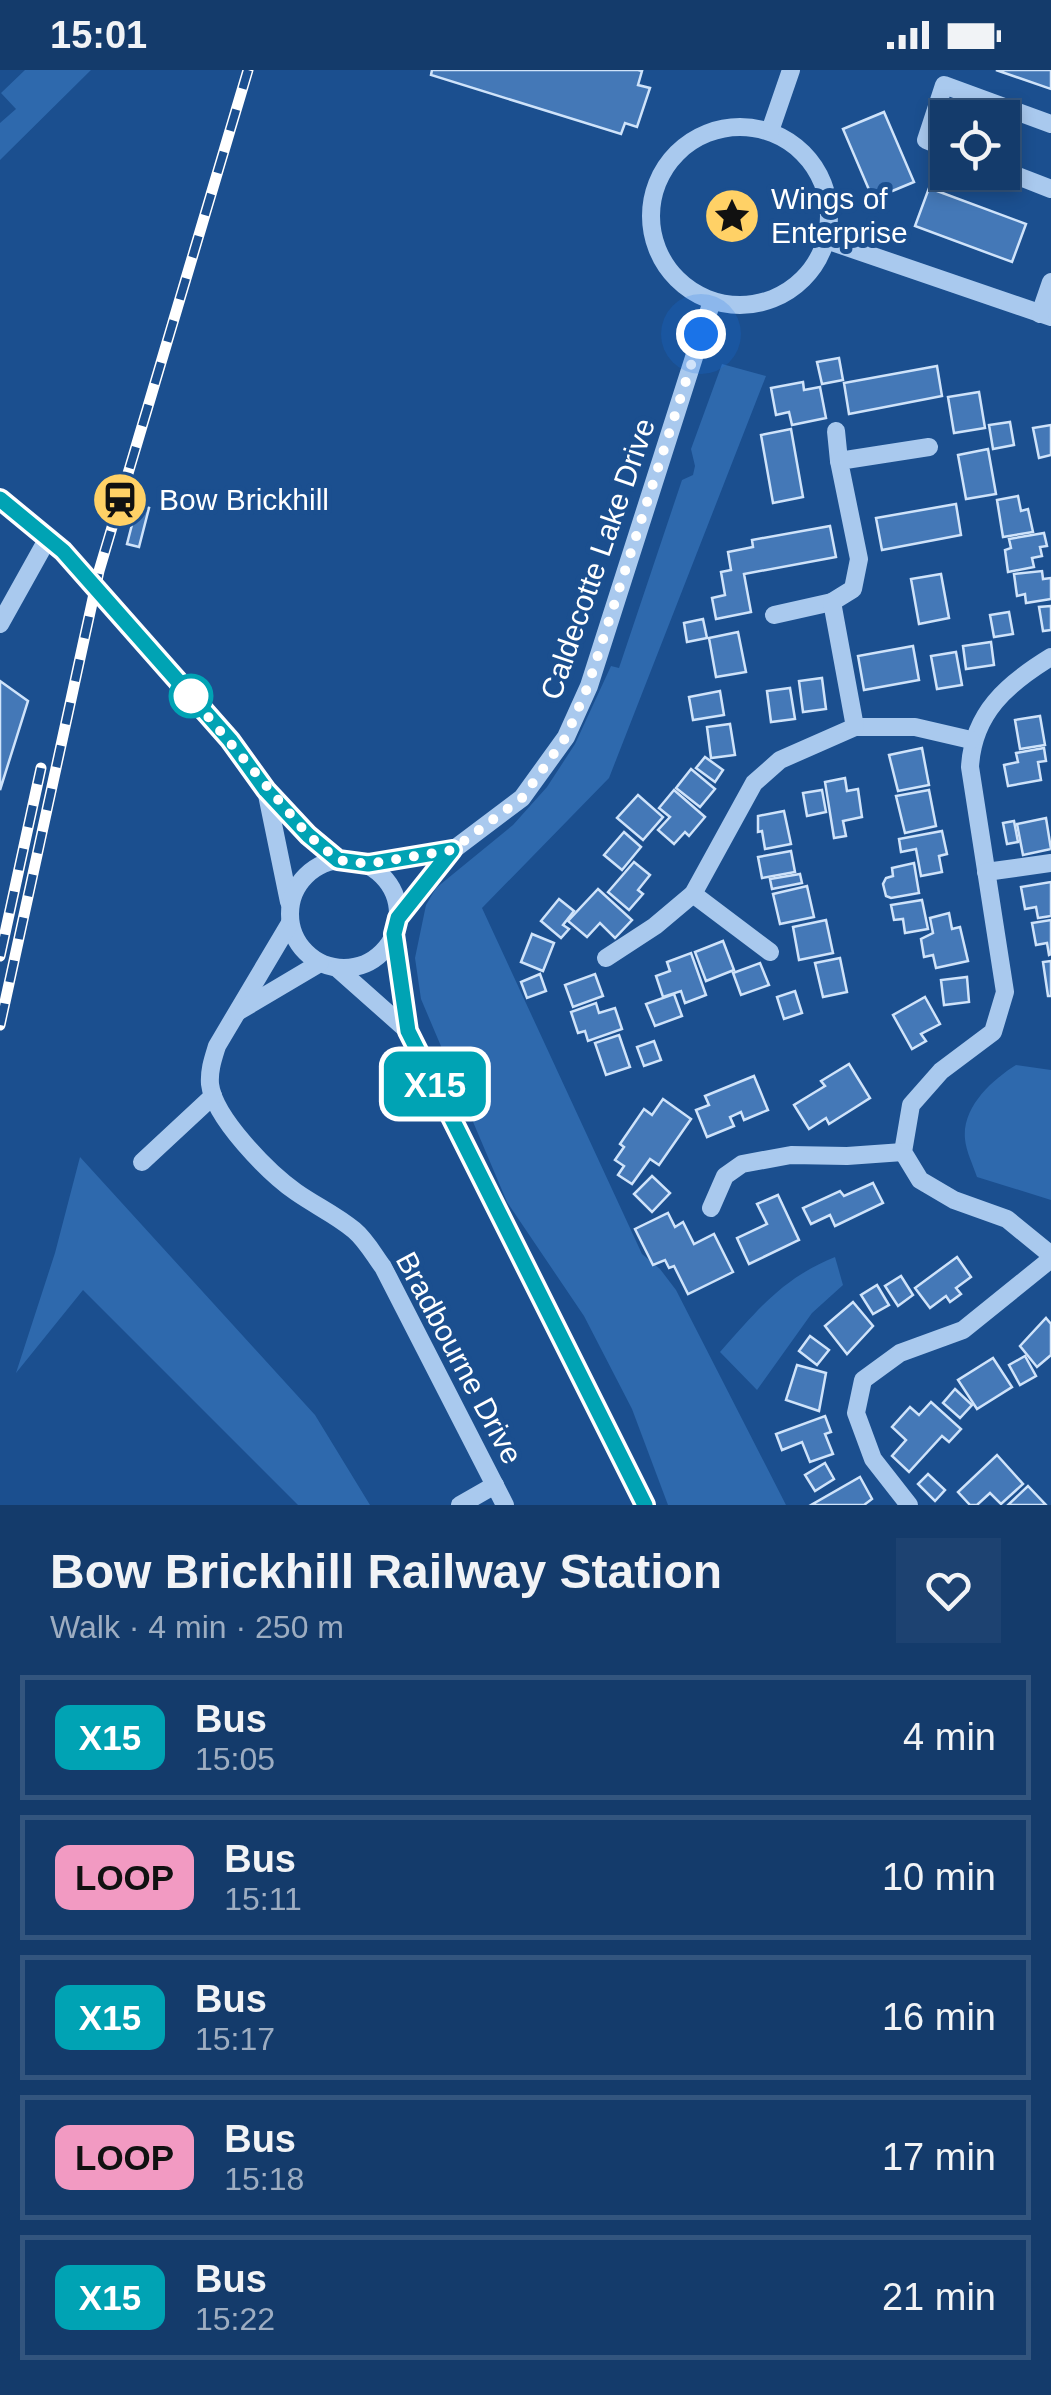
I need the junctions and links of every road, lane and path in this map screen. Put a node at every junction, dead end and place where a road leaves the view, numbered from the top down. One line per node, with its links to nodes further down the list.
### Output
1 (791, 70): 6 (street)
2 (939, 100): 3 (street)
3 (985, 100)
4 (1020, 113): 5 (street)
5 (1051, 124)
6 (770, 131): 9 (street); 11 (street)
7 (1020, 177): 8 (street)
8 (1051, 189)
9 (826, 240): 11 (street); 12 (street)
10 (1051, 282): 12 (street)
11 (712, 301): 25 (street, Caldecotte Lake Drive)
12 (1046, 315)
13 (836, 431): 15 (street)
14 (929, 447): 15 (street)
15 (839, 461): 18 (street)
16 (0, 499): 17 (street)
17 (48, 538): 20 (street); 24 (street)
18 (832, 602): 19 (street); 22 (street)
19 (774, 615)
20 (0, 624)
21 (1051, 657): 23 (street)
22 (855, 727): 23 (street); 30 (street)
23 (971, 740): 29 (street)
24 (266, 790): 26 (street); 31 (street)
25 (452, 850): 28 (street, Caldecotte Lake Drive); 32 (street, Caldecotte Lake Drive)
26 (338, 860): 28 (street); 31 (street)
27 (1051, 862): 29 (street)
28 (368, 864): 32 (street)
29 (986, 872): 39 (street)
30 (692, 894): 33 (street); 34 (street)
31 (290, 915): 35 (street); 36 (street)
32 (396, 926): 35 (street); 37 (street)
33 (770, 952)
34 (606, 958)
35 (328, 966): 36 (street); 37 (street)
36 (238, 1012): 38 (street)
37 (408, 1031): 46 (street)
38 (214, 1096): 40 (street); 43 (street, Bradbourne Drive)
39 (903, 1152): 41 (street); 42 (street)
40 (142, 1162)
41 (711, 1208)
42 (1051, 1257): 47 (street)
43 (495, 1486): 44 (street); 45 (street, Bradbourne Drive)
44 (460, 1505)
45 (505, 1505)
46 (645, 1505)
47 (910, 1505)

